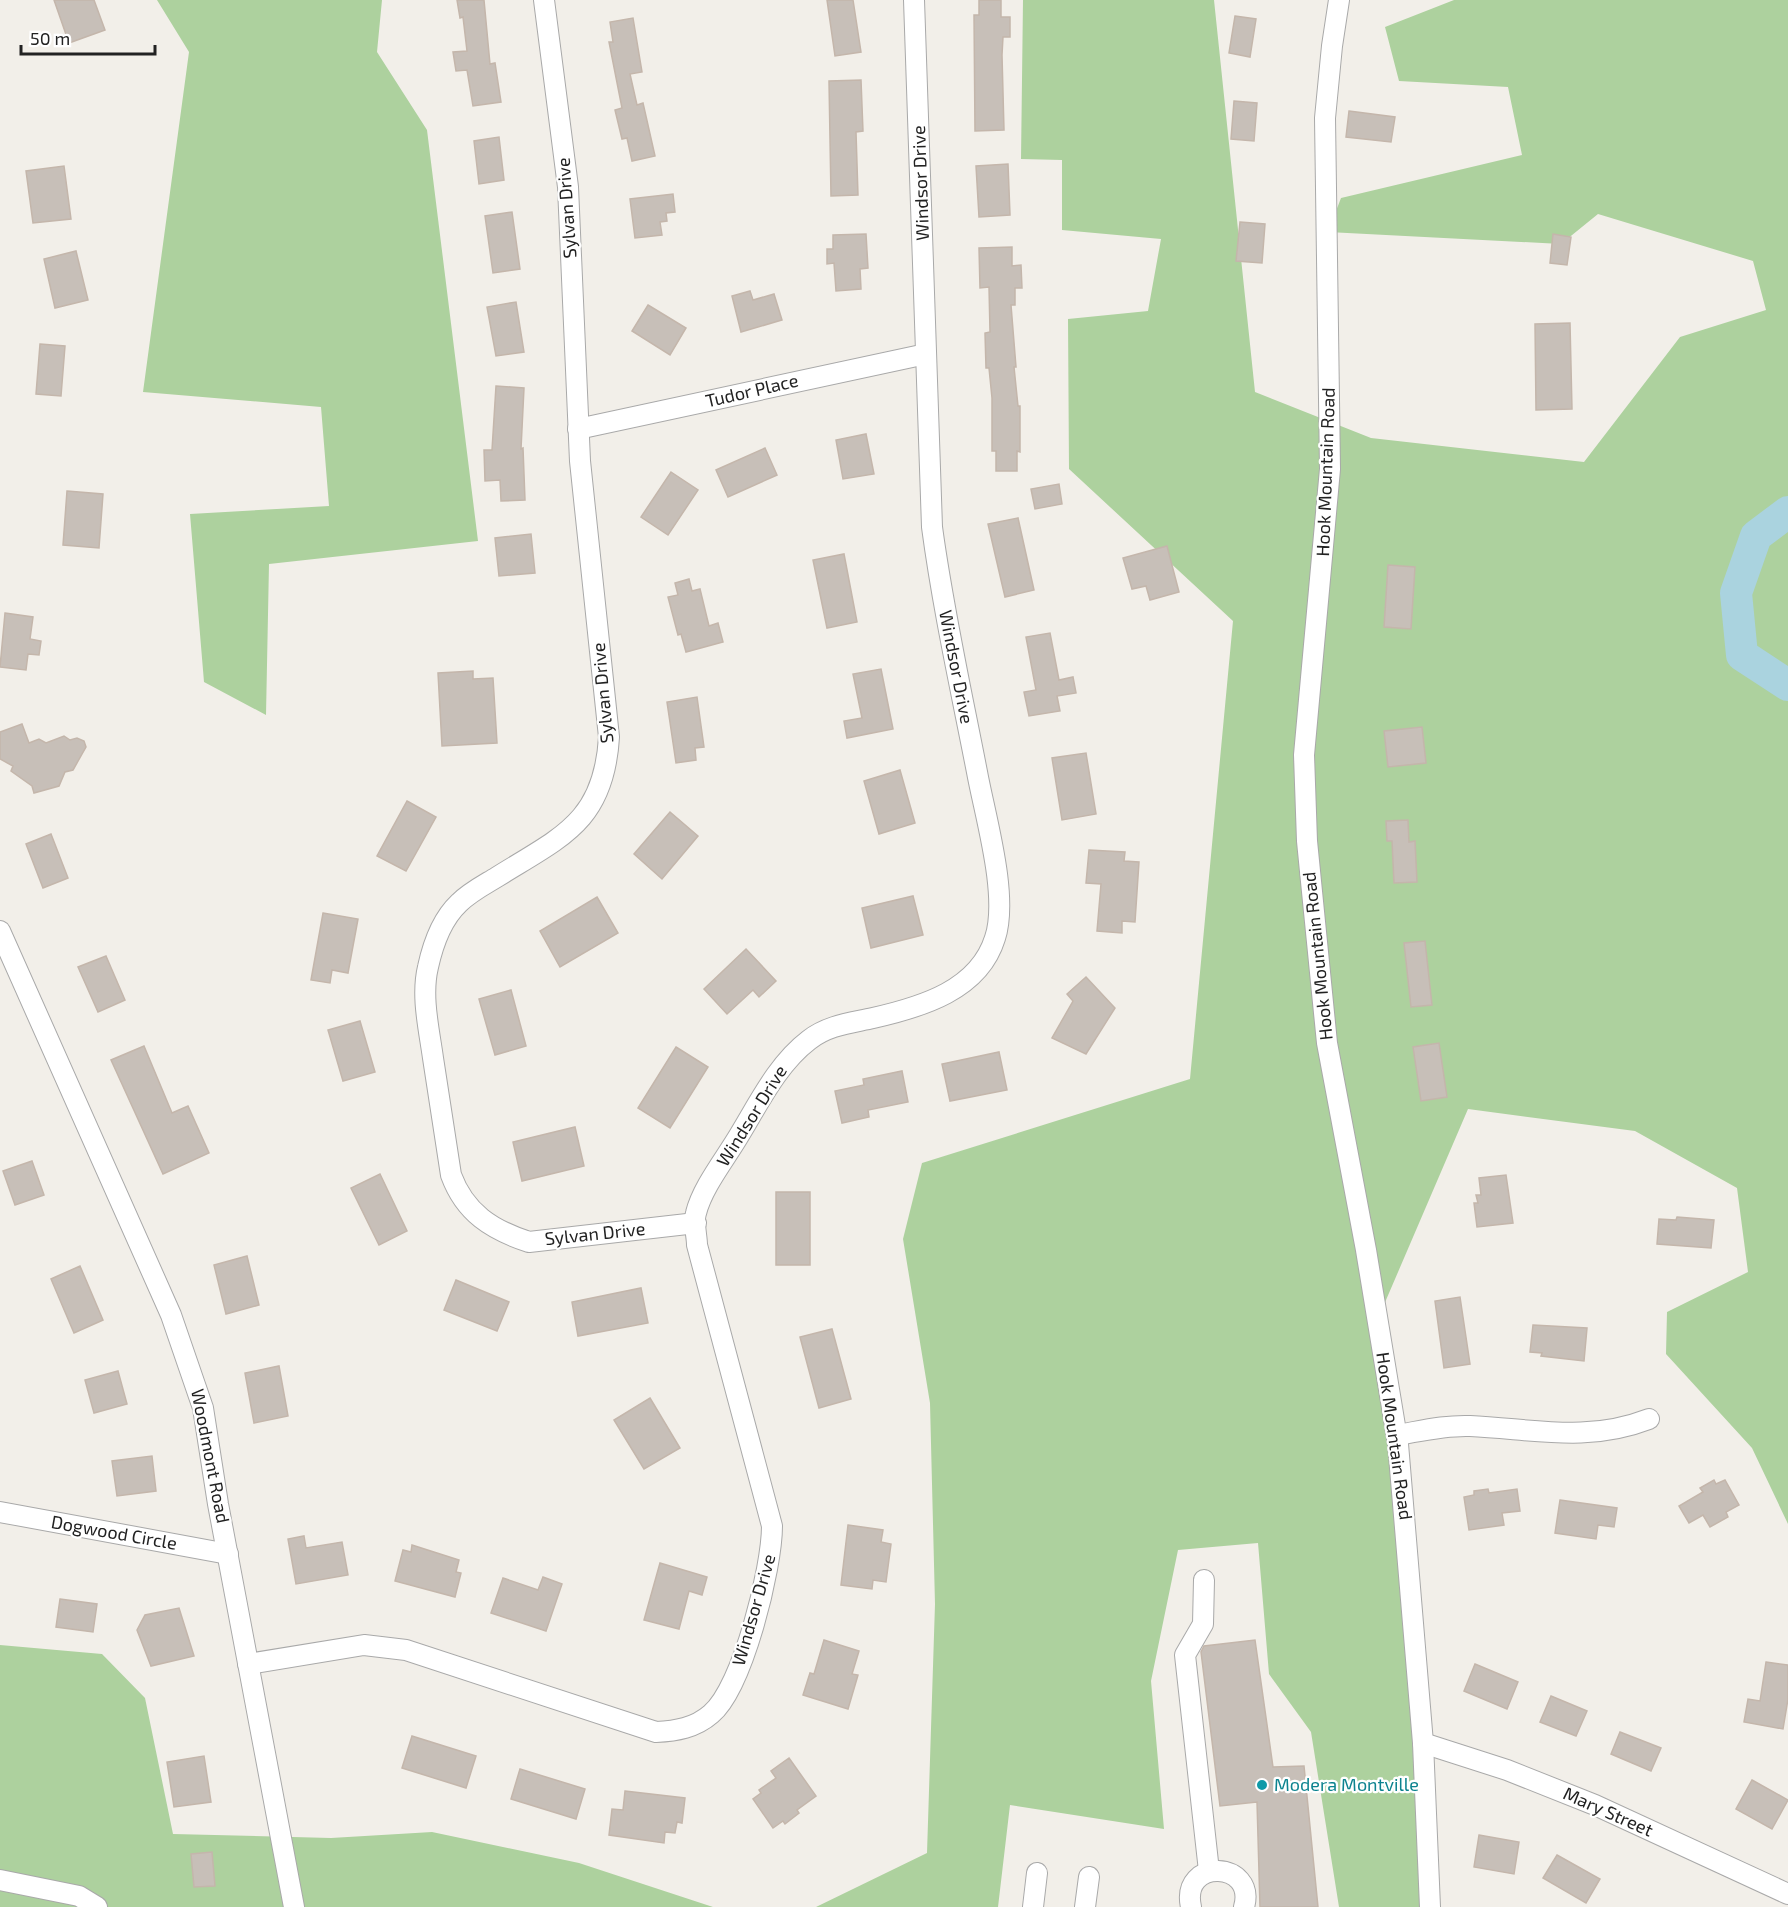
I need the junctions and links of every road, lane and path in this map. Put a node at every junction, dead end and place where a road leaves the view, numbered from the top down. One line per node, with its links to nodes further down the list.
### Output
1 (544, 0): 5 (street, Sylvan Drive)
2 (914, 0): 4 (street, Windsor Drive)
3 (1339, 0): 9 (street, Hook Mountain Road)
4 (926, 354): 5 (street, Tudor Place); 7 (street, Windsor Drive)
5 (578, 429): 7 (street, Sylvan Drive)
6 (0, 931): 11 (street, Woodmont Road)
7 (696, 1223): 13 (street, Windsor Drive)
8 (1649, 1419): 9 (street)
9 (1397, 1436): 14 (street, Hook Mountain Road)
10 (0, 1512): 11 (street, Dogwood Circle)
11 (228, 1554): 13 (street, Woodmont Road)
12 (1204, 1580): 15 (street)
13 (248, 1664): 21 (street, Woodmont Road)
14 (1423, 1743): 19 (street, Mary Street); 26 (street, Hook Mountain Road)
15 (1209, 1871): 24 (street); 25 (street)
16 (1037, 1873): 22 (street)
17 (1089, 1876): 23 (street)
18 (0, 1880): 20 (street)
19 (1788, 1893)
20 (97, 1907)
21 (294, 1907)
22 (1033, 1907)
23 (1085, 1907)
24 (1191, 1907)
25 (1244, 1907)
26 (1430, 1907)

